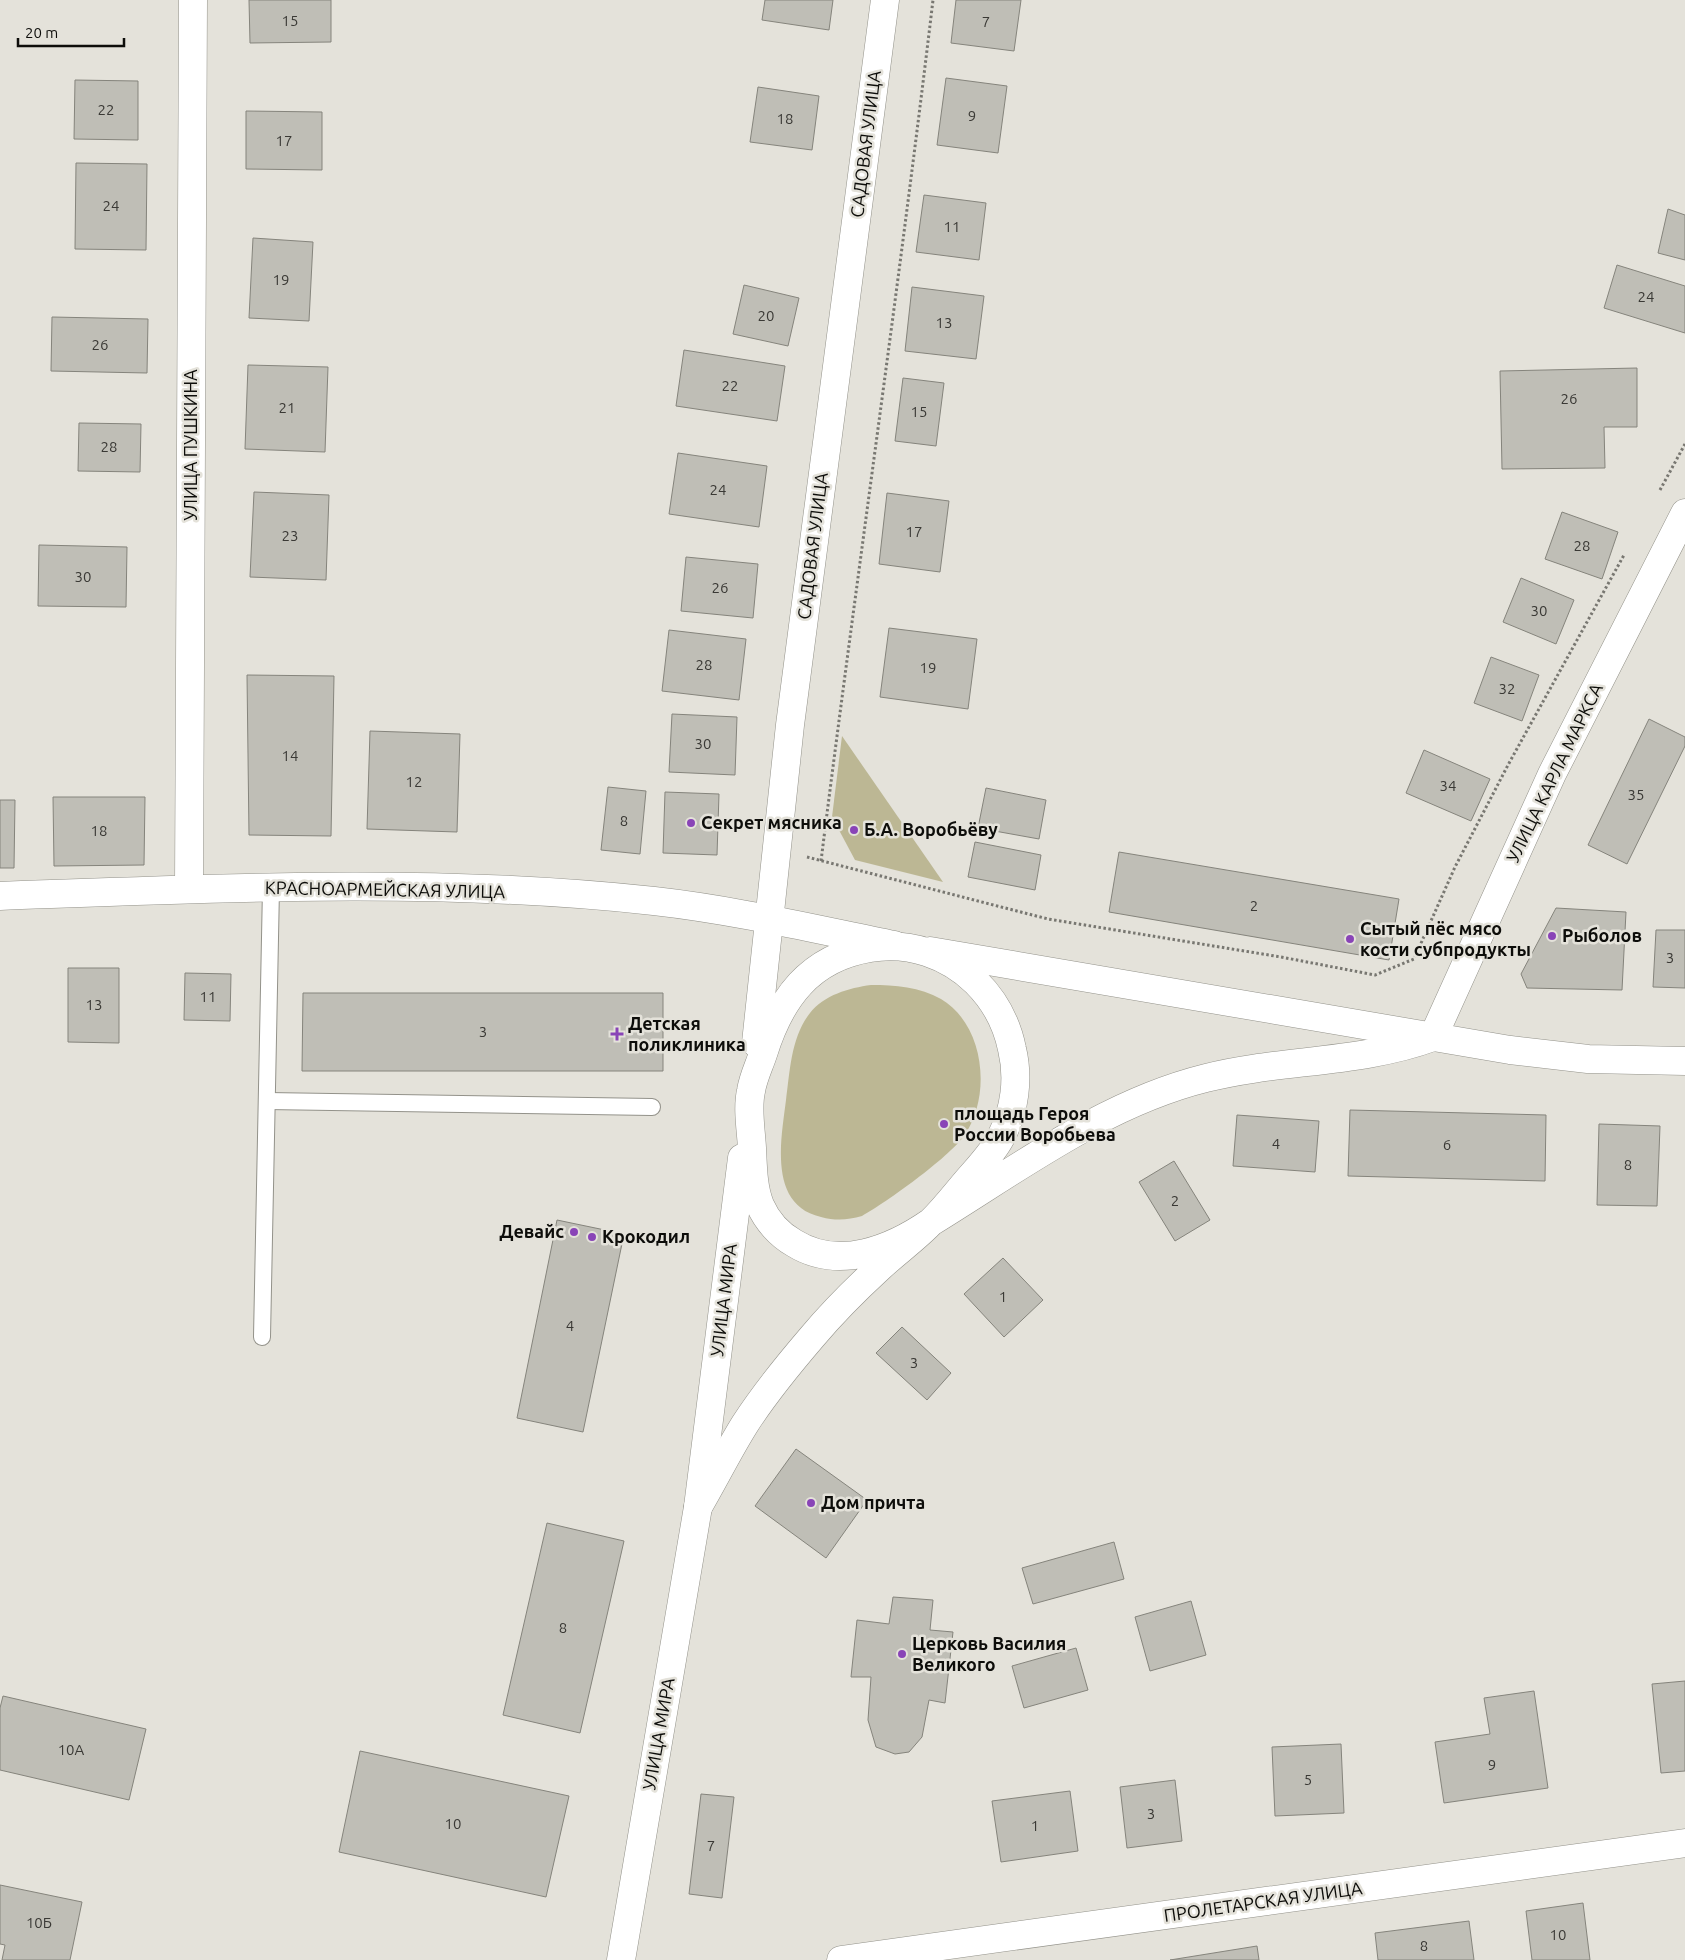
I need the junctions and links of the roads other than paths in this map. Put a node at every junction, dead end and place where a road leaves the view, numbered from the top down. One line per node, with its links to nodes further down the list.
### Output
1 (193, 0): 5 (main road, УЛИЦА ПУШКИНА)
2 (885, 0): 7 (main road, САДОВАЯ УЛИЦА)
3 (1685, 513): 9 (main road, УЛИЦА КАРЛА МАРКСА)
4 (271, 888): 5 (main road, КРАСНОАРМЕЙСКАЯ УЛИЦА); 7 (main road, КРАСНОАРМЕЙСКАЯ УЛИЦА); 12 (lane)
5 (189, 889): 6 (main road, КРАСНОАРМЕЙСКАЯ УЛИЦА)
6 (0, 896)
7 (769, 920): 8 (main road, КРАСНОАРМЕЙСКАЯ УЛИЦА); 11 (main road, САДОВАЯ УЛИЦА)
8 (917, 950): 9 (main road); 11 (main road); 14 (main road)
9 (1433, 1037): 10 (main road); 14 (main road)
10 (1685, 1061)
11 (750, 1092): 14 (main road); 16 (main road, УЛИЦА МИРА)
12 (266, 1101): 13 (lane); 15 (lane)
13 (652, 1106)
14 (932, 1222): 16 (main road, УЛИЦА МИРА)
15 (262, 1337)
16 (698, 1507): 18 (main road, УЛИЦА МИРА)
17 (1685, 1843): 19 (main road, ПРОЛЕТАРСКАЯ УЛИЦА)
18 (620, 1960)
19 (840, 1960)

